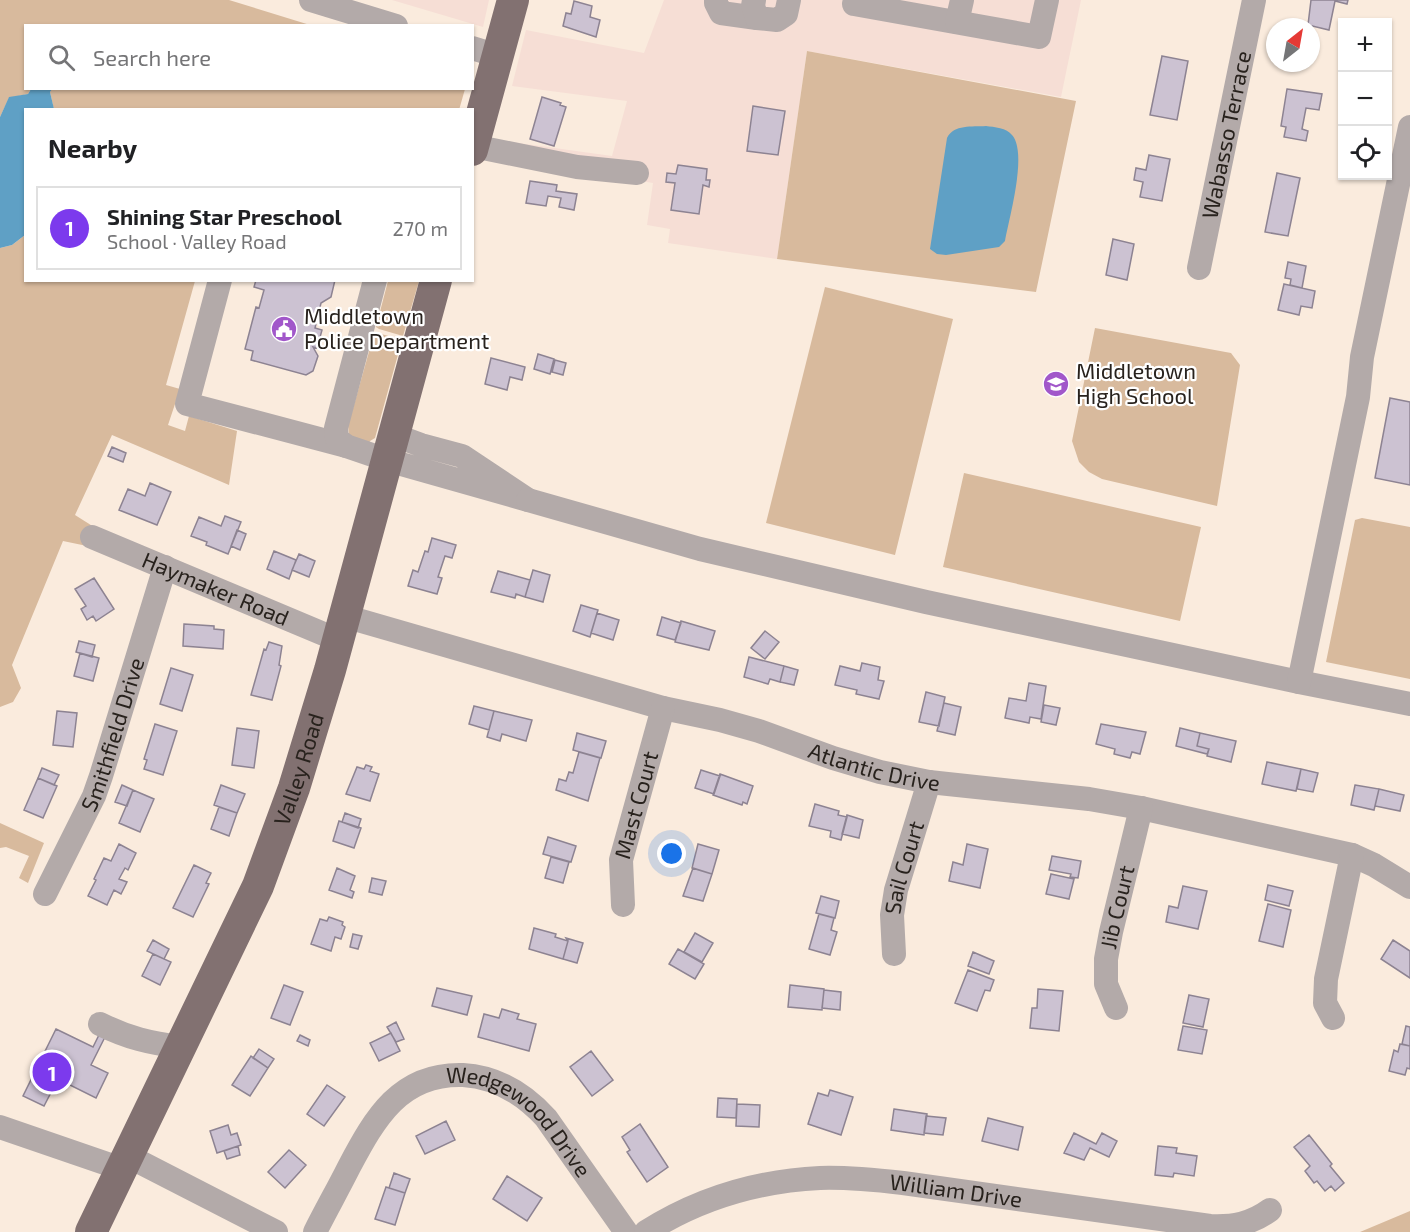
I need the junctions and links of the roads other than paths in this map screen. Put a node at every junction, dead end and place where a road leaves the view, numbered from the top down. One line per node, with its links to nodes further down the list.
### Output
1 (311, 0): 8 (street)
2 (513, 0): 12 (main road)
3 (716, 0): 9 (street)
4 (789, 0): 9 (street)
5 (855, 0): 10 (street)
6 (1047, 0): 10 (street)
7 (1254, 0): 17 (street, Wabasso Terrace)
8 (371, 9): 11 (street)
9 (756, 9)
10 (959, 11)
11 (393, 24)
12 (485, 52): 14 (main road)
13 (1410, 127): 26 (street)
14 (474, 140)
15 (474, 148): 16 (street)
16 (637, 173)
17 (1199, 268)
18 (219, 282): 21 (street)
19 (374, 282): 21 (street)
20 (435, 282): 22 (main road, Valley Road)
21 (345, 446): 22 (street)
22 (391, 447): 25 (main road, Valley Road); 26 (street)
23 (92, 537): 24 (street, Haymaker Road)
24 (165, 567): 25 (street, Haymaker Road); 33 (street, Smithfield Drive)
25 (341, 628): 28 (street, Atlantic Drive); 39 (main road, Valley Road)
26 (1299, 682): 27 (street)
27 (1410, 704)
28 (663, 708): 29 (street, Atlantic Drive); 34 (street, Mast Court)
29 (929, 782): 30 (street, Atlantic Drive); 35 (street, Sail Court)
30 (1141, 808): 31 (street, Atlantic Drive); 36 (street, Jib Court)
31 (1352, 855): 32 (street, Atlantic Drive); 37 (street)
32 (1410, 887)
33 (45, 894)
34 (623, 905)
35 (894, 954)
36 (1116, 1008)
37 (1333, 1018)
38 (100, 1024): 39 (street)
39 (181, 1047): 41 (main road, Valley Road)
40 (0, 1127): 41 (street)
41 (125, 1162): 43 (main road, Valley Road); 44 (street)
42 (1270, 1210): 47 (street, William Drive)
43 (91, 1232)
44 (276, 1232)
45 (315, 1232): 46 (street, Wedgewood Drive)
46 (626, 1232)
47 (646, 1232)

